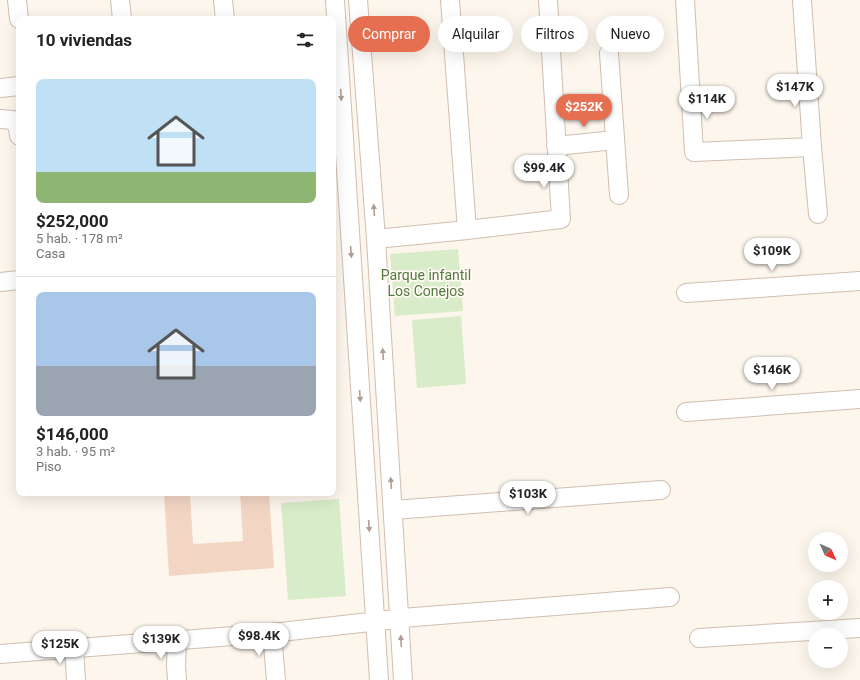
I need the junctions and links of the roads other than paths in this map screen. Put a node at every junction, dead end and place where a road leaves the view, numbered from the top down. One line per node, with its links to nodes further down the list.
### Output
1 (17, 0): 10 (street)
2 (120, 0): 11 (street)
3 (223, 0): 12 (street)
4 (335, 0): 13 (street)
5 (358, 0): 15 (street)
6 (450, 0): 26 (street)
7 (548, 0): 22 (street)
8 (685, 0): 23 (street)
9 (802, 0): 23 (street)
10 (19, 16)
11 (122, 16)
12 (225, 16)
13 (335, 16)
14 (609, 53): 21 (street)
15 (362, 61): 16 (street); 27 (street, one-way to 15)
16 (336, 63): 38 (street, one-way to 38)
17 (16, 86): 18 (street)
18 (0, 88)
19 (0, 119): 20 (street)
20 (16, 124)
21 (615, 140): 22 (street); 24 (street)
22 (556, 146): 26 (street)
23 (812, 147): 25 (street)
24 (619, 194)
25 (818, 214)
26 (467, 230): 27 (street)
27 (376, 239): 35 (street, one-way to 27)
28 (16, 280): 30 (street)
29 (860, 281): 31 (street)
30 (0, 282)
31 (686, 293)
32 (860, 399): 33 (street)
33 (686, 412)
34 (661, 490): 35 (street)
35 (393, 510): 37 (street)
36 (670, 597): 37 (street)
37 (400, 618): 38 (street); 49 (street, one-way to 37)
38 (375, 621): 40 (street); 48 (street)
39 (860, 628): 41 (street)
40 (272, 633): 42 (street); 47 (street)
41 (699, 638)
42 (177, 640): 43 (street); 46 (street)
43 (74, 648): 44 (street); 45 (street)
44 (0, 654)
45 (76, 680)
46 (177, 680)
47 (276, 680)
48 (379, 680)
49 (403, 680)

